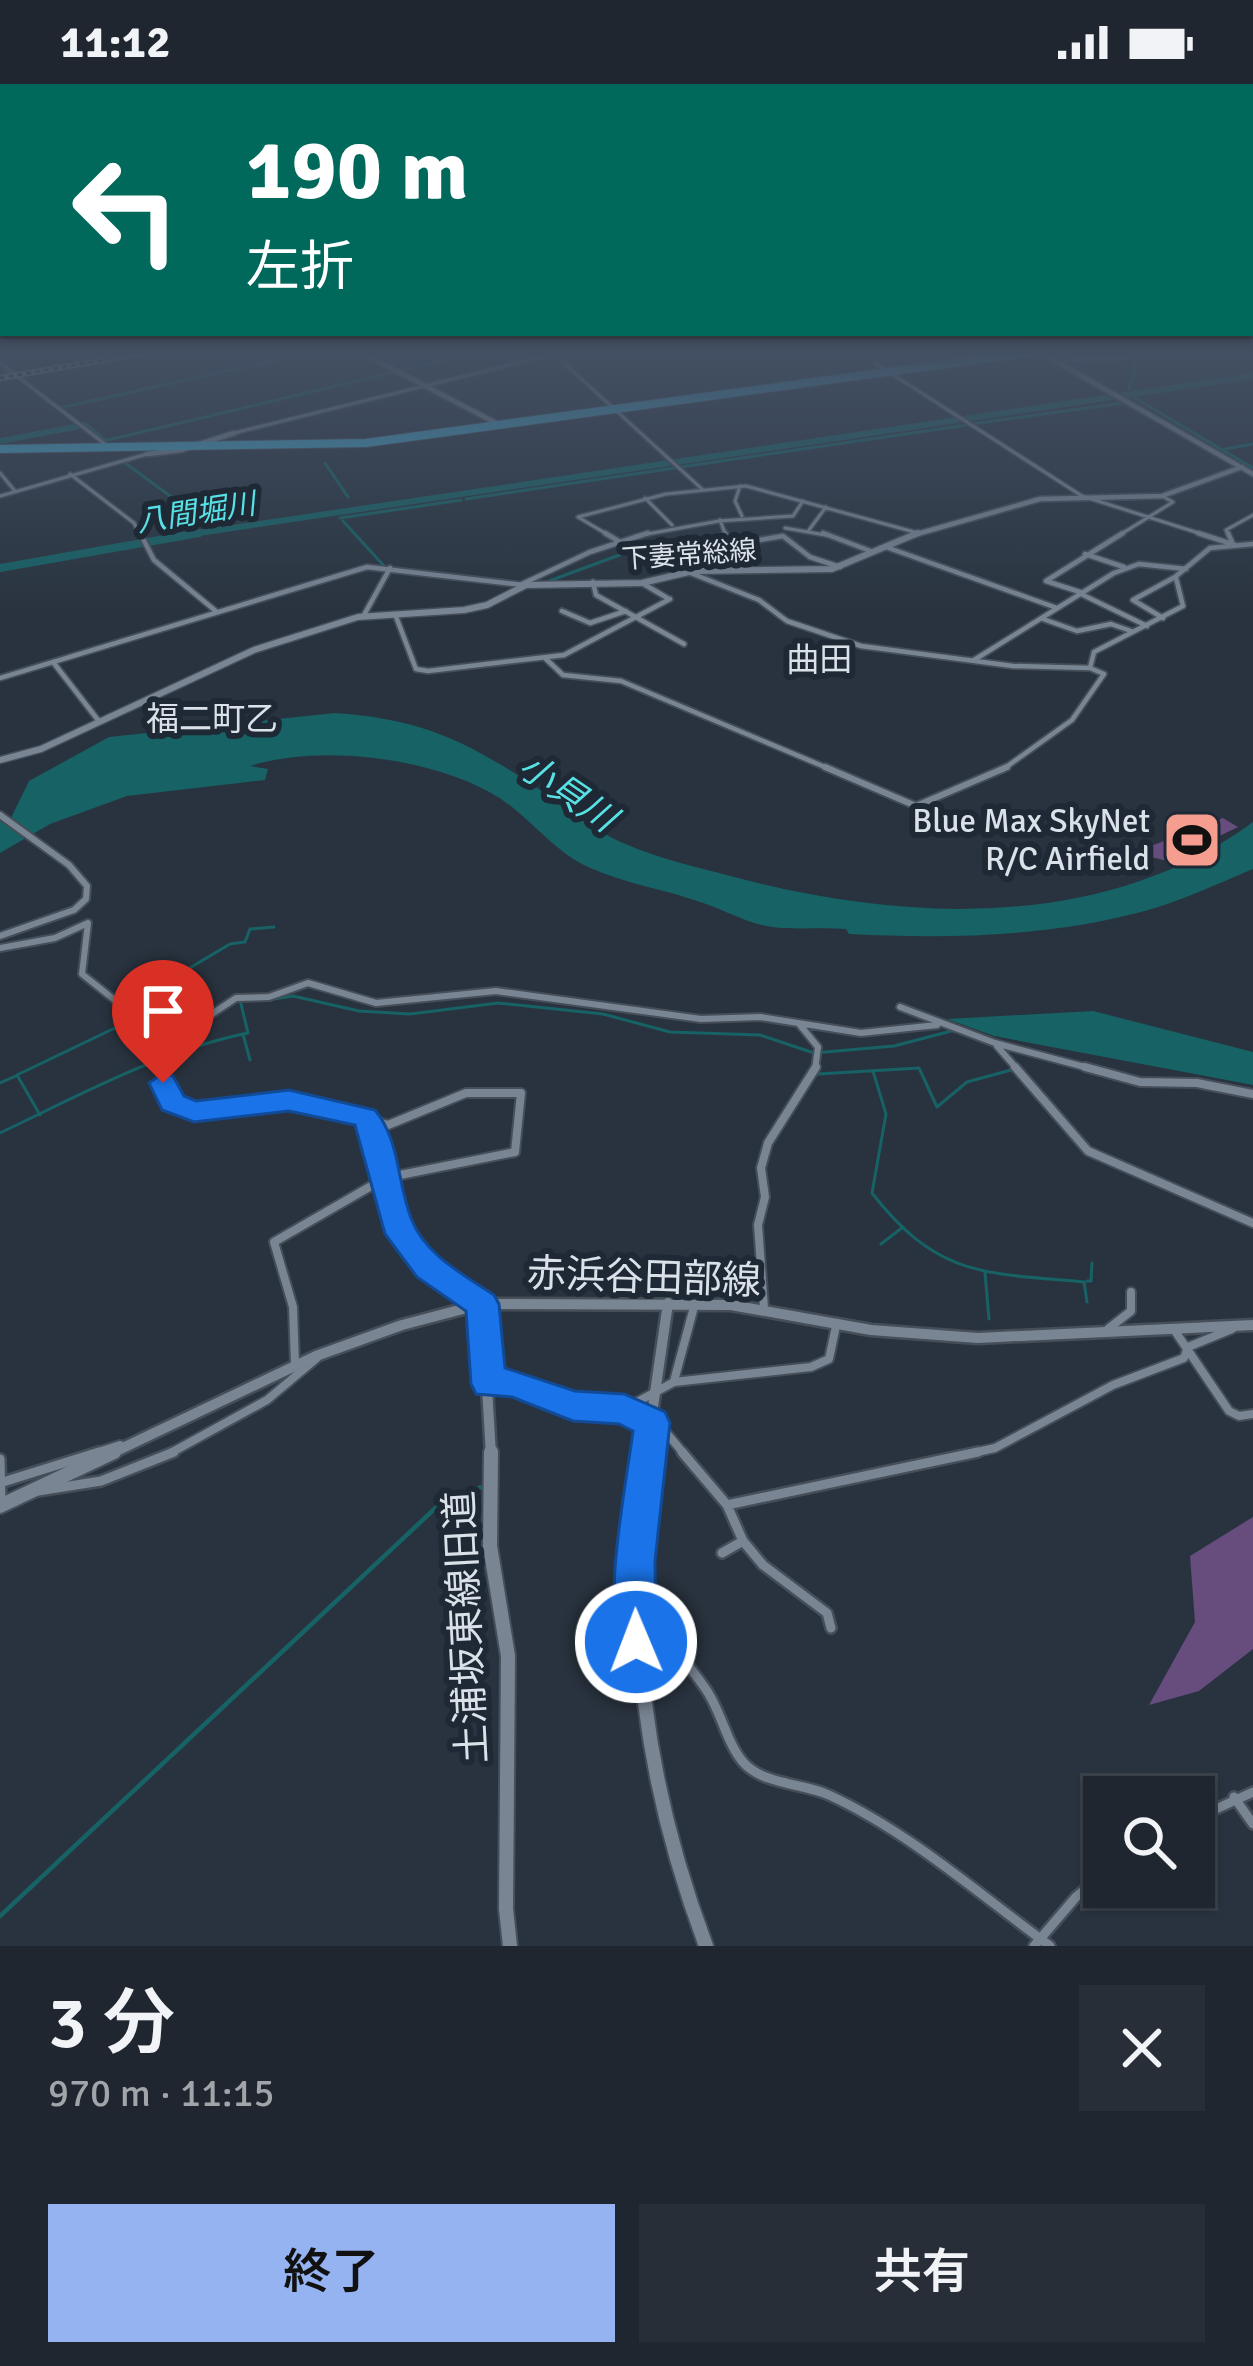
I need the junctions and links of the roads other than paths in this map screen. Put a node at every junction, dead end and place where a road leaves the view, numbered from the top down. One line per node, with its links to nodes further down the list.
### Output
1 (98, 439): 9 (street)
2 (218, 439): 8 (main road)
3 (381, 439): 8 (highway)
4 (383, 439): 10 (highway)
5 (648, 439): 20 (street)
6 (992, 439): 23 (street)
7 (1196, 439): 15 (main road)
8 (212, 441): 10 (highway)
9 (106, 445): 10 (highway); 11 (highway); 12 (highway); 14 (street)
10 (195, 446): 12 (highway)
11 (0, 448)
12 (167, 449): 13 (main road)
13 (147, 454): 14 (street)
14 (124, 459): 18 (street)
15 (1242, 466): 17 (main road); 24 (main road, 下妻常総線)
16 (0, 473): 21 (street)
17 (1253, 473)
18 (70, 474): 21 (street); 60 (street)
19 (740, 485): 20 (street); 26 (street); 28 (street)
20 (702, 489): 25 (street)
21 (15, 491): 22 (street)
22 (0, 496)
23 (1082, 496): 24 (main road, 下妻常総線); 31 (street); 36 (main road, 下妻常総線)
24 (1162, 496): 31 (street)
25 (645, 498): 33 (street); 38 (street)
26 (803, 501): 27 (street); 30 (street)
27 (826, 507): 35 (street); 36 (street)
28 (742, 515): 30 (street); 32 (street)
29 (1253, 515): 39 (street)
30 (784, 517): 34 (street)
31 (1147, 517): 39 (street); 44 (street)
32 (719, 518): 33 (street); 42 (street)
33 (672, 525): 38 (street)
34 (784, 528): 35 (street); 37 (street)
35 (808, 530): 43 (street)
36 (918, 533): 41 (main road, 下妻常総線)
37 (783, 536): 42 (street); 45 (street)
38 (622, 540): 49 (street); 53 (street)
39 (1235, 544): 40 (street); 48 (street)
40 (1253, 544)
41 (886, 547): 43 (main road, 下妻常総線); 56 (street)
42 (731, 550): 49 (street)
43 (873, 552): 45 (main road, 下妻常総線)
44 (1084, 554): 47 (street); 54 (street)
45 (840, 567): 49 (main road, 下妻常総線)
46 (389, 568): 53 (street); 60 (street); 62 (street)
47 (1127, 568): 48 (street); 54 (street)
48 (1186, 569): 50 (street)
49 (687, 571): 52 (main road, 下妻常総線); 71 (street)
50 (1175, 577): 55 (street); 65 (street)
51 (593, 582): 52 (main road, 下妻常総線); 53 (main road, 下妻常総線); 59 (street)
52 (642, 584): 63 (street)
53 (523, 585): 61 (main road, 下妻常総線)
54 (1082, 593): 56 (street); 57 (street)
55 (1133, 600): 57 (street); 65 (street)
56 (1057, 608): 64 (street)
57 (1115, 608): 66 (street)
58 (562, 611): 59 (street)
59 (626, 611): 63 (street)
60 (217, 612): 70 (street)
61 (394, 614): 62 (main road, 下妻常総線); 69 (street)
62 (364, 615): 74 (main road, 下妻常総線)
63 (637, 616): 68 (street); 69 (street)
64 (1041, 618): 67 (street); 71 (street)
65 (1162, 618): 66 (street)
66 (1147, 626): 67 (street)
67 (1134, 632): 72 (street)
68 (684, 644)
69 (546, 659): 72 (street)
70 (52, 662): 73 (street); 74 (street)
71 (970, 662): 72 (street)
72 (1090, 668)
73 (0, 678)
74 (98, 720): 75 (main road, 下妻常総線)
75 (0, 760)
76 (2, 817): 77 (street)
77 (0, 935)
78 (0, 948): 83 (street)
79 (900, 1007): 81 (street)
80 (797, 1022): 81 (street); 83 (street); 92 (street)
81 (937, 1025): 82 (street)
82 (994, 1043): 84 (street); 87 (street)
83 (156, 1051): 85 (street)
84 (1253, 1094)
85 (370, 1122): 86 (street); 86 (street)
86 (385, 1178): 91 (street); 100 (street)
87 (1253, 1223)
88 (1131, 1292): 97 (street)
89 (668, 1303): 90 (main road, 赤浜谷田部線); 91 (main road, 赤浜谷田部線); 103 (main road)
90 (695, 1304): 92 (main road, 赤浜谷田部線); 101 (street)
91 (480, 1305): 99 (main road, 赤浜谷田部線); 102 (main road, 土浦坂東線旧道)
92 (764, 1308): 94 (main road, 赤浜谷田部線)
93 (1253, 1324): 95 (main road, 赤浜谷田部線)
94 (836, 1325): 97 (main road, 赤浜谷田部線); 101 (street)
95 (1237, 1327): 96 (main road, 赤浜谷田部線); 98 (street)
96 (1174, 1328): 97 (main road, 赤浜谷田部線); 98 (street)
97 (1108, 1329)
98 (1186, 1352): 105 (street); 112 (street)
99 (316, 1356): 100 (main road, 赤浜谷田部線); 110 (street)
100 (295, 1364): 107 (main road, 赤浜谷田部線)
101 (674, 1382): 103 (street)
102 (489, 1384): 104 (street); 123 (main road, 土浦坂東線旧道)
103 (657, 1390): 104 (street); 106 (main road)
104 (624, 1409): 106 (street)
105 (1253, 1414)
106 (652, 1423): 112 (street); 124 (main road)
107 (124, 1446): 109 (street); 110 (main road, 赤浜谷田部線)
108 (0, 1459): 109 (street)
109 (3, 1482): 111 (street)
110 (35, 1489): 111 (main road, 赤浜谷田部線)
111 (0, 1505)
112 (728, 1505): 113 (street)
113 (743, 1541): 114 (street); 116 (street)
114 (722, 1553)
115 (645, 1607): 122 (street)
116 (831, 1628)
117 (1253, 1792): 118 (street)
118 (1234, 1797): 119 (street); 120 (street)
119 (1215, 1807)
120 (1253, 1824)
121 (1083, 1895): 122 (street)
122 (1036, 1942): 125 (street)
123 (511, 1946)
124 (706, 1946)
125 (1050, 1946)

